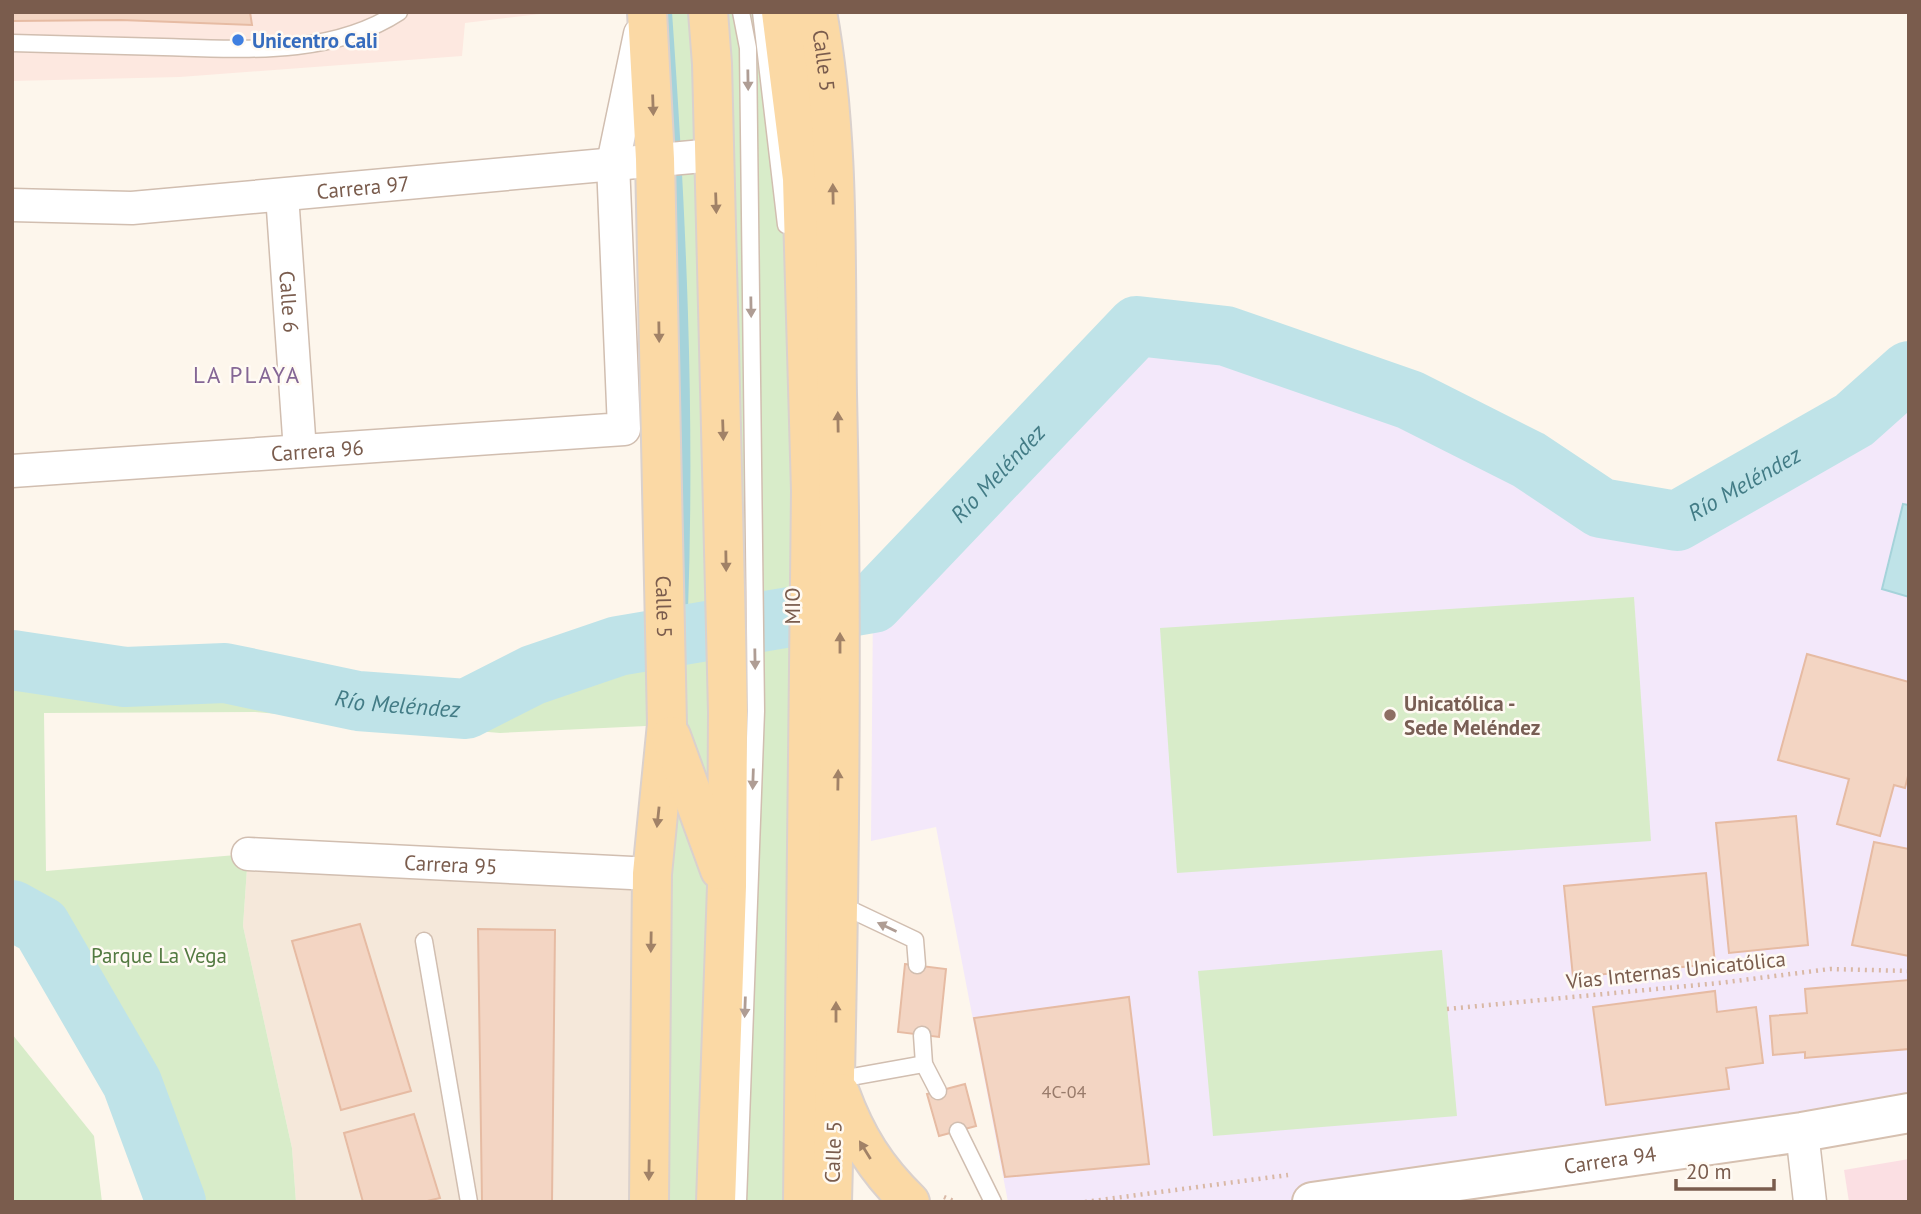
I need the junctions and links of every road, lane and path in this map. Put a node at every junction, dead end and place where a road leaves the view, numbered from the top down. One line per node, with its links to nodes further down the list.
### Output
1 (399, 12): 8 (lane)
2 (646, 12): 10 (main road, Calle 5, one-way to 10); 11 (street)
3 (708, 12): 9 (main road)
4 (741, 12): 18 (lane, one-way to 18)
5 (761, 12): 14 (lane)
6 (781, 12): 17 (main road)
7 (817, 12): 17 (main road, Calle 5, one-way to 7)
8 (12, 43)
9 (715, 155): 10 (street, Carrera 97); 18 (main road, one-way to 18)
10 (655, 159): 11 (street, Carrera 97); 21 (main road, Calle 5, one-way to 21)
11 (613, 163): 12 (street, Carrera 97); 15 (street, Carrera 96)
12 (282, 195): 13 (street, Carrera 97); 15 (street, Calle 6)
13 (12, 205)
14 (786, 248)
15 (300, 450): 16 (street, Carrera 96)
16 (12, 471)
17 (825, 490): 20 (main road, Calle 5, one-way to 17)
18 (739, 493): 19 (main road, one-way to 19)
19 (742, 711): 25 (main road); 42 (lane, one-way to 42)
20 (825, 711): 26 (main road, Calle 5, one-way to 20); 44 (main road)
21 (667, 719): 24 (main road, Calle 5, one-way to 24); 25 (main road)
22 (791, 779): 43 (lane)
23 (248, 854): 24 (street, Carrera 95)
24 (652, 874): 40 (main road, Calle 5, one-way to 40)
25 (727, 886): 41 (main road)
26 (836, 903): 28 (lane, one-way to 26); 33 (main road, Calle 5, one-way to 26)
27 (424, 941): 39 (lane)
28 (917, 965)
29 (1909, 971): 30 (path, Vías Internas Unicatólica)
30 (1447, 1009)
31 (922, 1035): 32 (lane)
32 (924, 1064): 33 (lane); 34 (lane)
33 (835, 1080): 45 (main road, Calle 5); 46 (main road, one-way to 33)
34 (938, 1091)
35 (1909, 1113): 37 (street, Carrera 94)
36 (958, 1131): 47 (lane)
37 (1802, 1132): 38 (street, Carrera 94); 49 (street)
38 (1406, 1195): 48 (street, Carrera 94)
39 (469, 1202)
40 (649, 1202)
41 (716, 1202)
42 (738, 1202)
43 (789, 1202)
44 (803, 1202)
45 (832, 1202)
46 (910, 1202)
47 (993, 1202)
48 (1312, 1202)
49 (1810, 1202)

